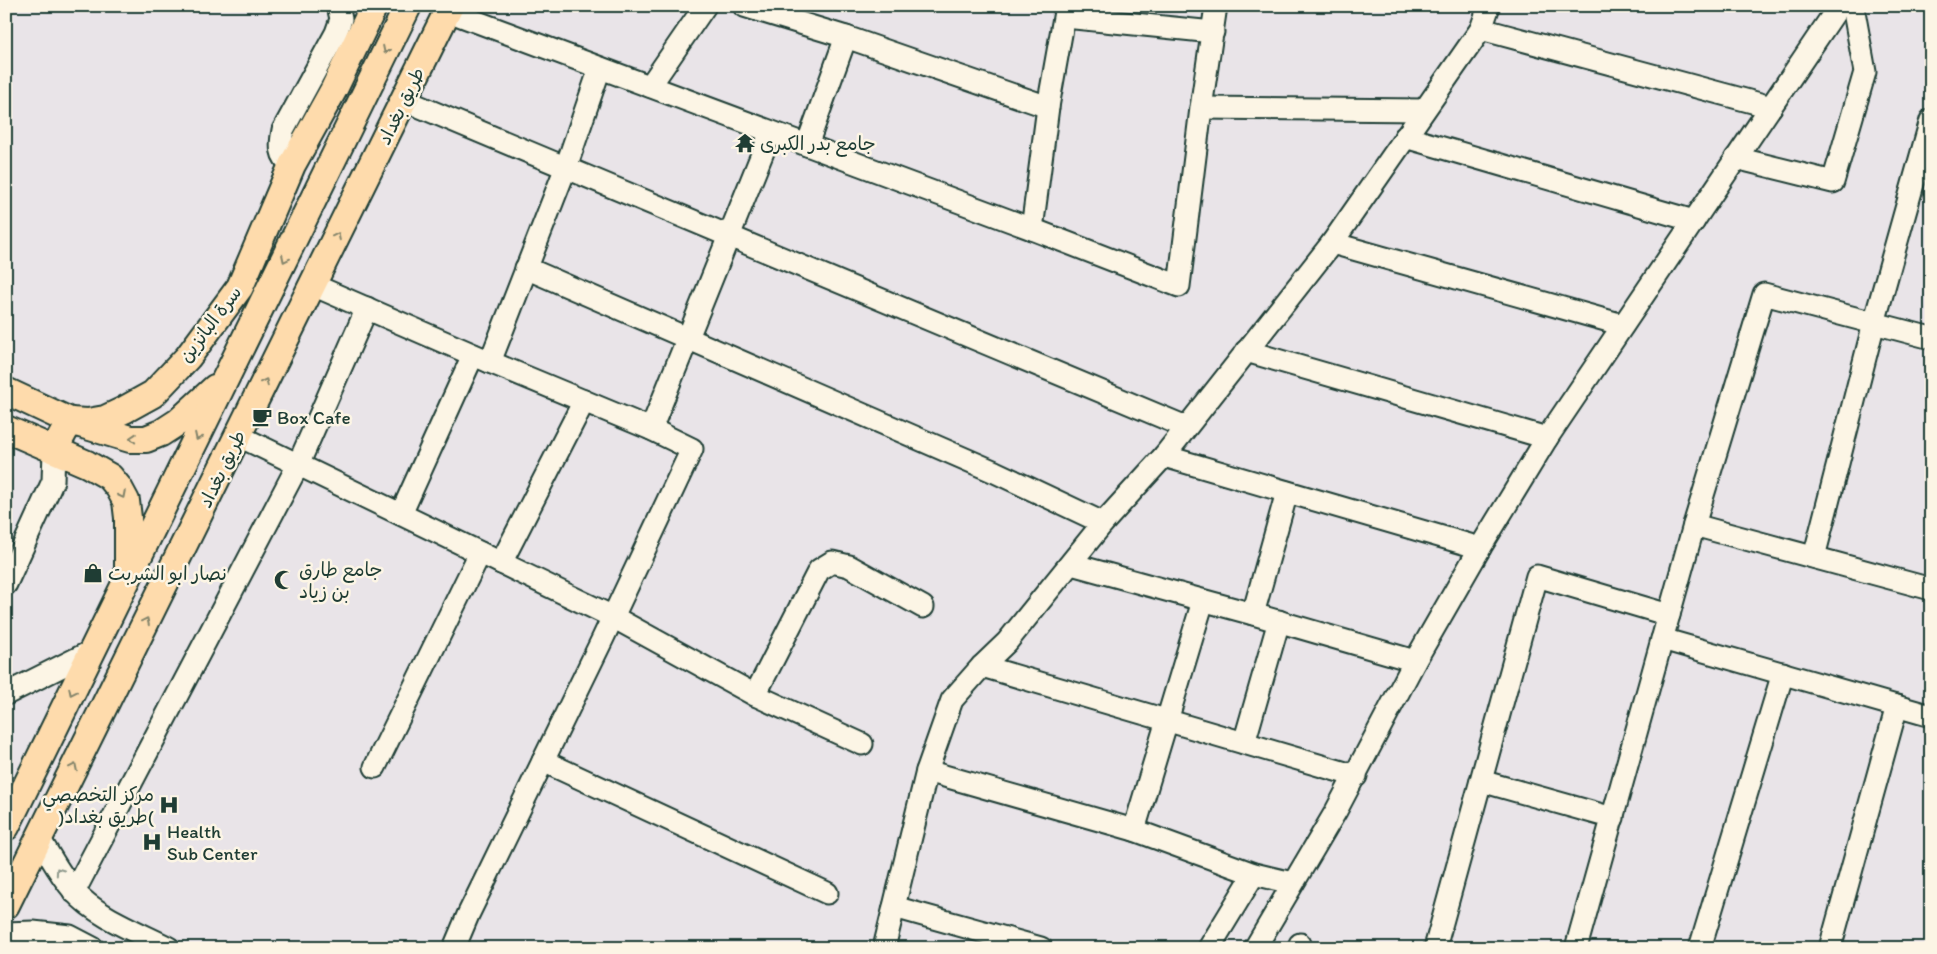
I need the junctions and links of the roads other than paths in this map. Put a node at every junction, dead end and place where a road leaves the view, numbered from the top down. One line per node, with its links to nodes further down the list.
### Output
1 (338, 6): 27 (street)
2 (374, 6): 27 (main road, سرة البانزين)
3 (408, 6): 42 (main road, طريق بغداد, one-way to 42)
4 (705, 6): 16 (street)
5 (744, 6): 14 (street)
6 (1216, 6): 13 (street)
7 (1489, 6): 12 (street)
8 (1839, 6): 18 (street)
9 (1853, 6): 26 (street)
10 (449, 9): 15 (street); 17 (main road, طريق بغداد)
11 (1066, 12): 13 (street); 19 (street)
12 (1481, 29): 18 (street); 21 (street)
13 (1213, 32): 20 (street)
14 (846, 37): 19 (street); 25 (street)
15 (600, 68): 16 (street); 28 (street)
16 (650, 86): 23 (street)
17 (404, 100): 28 (street); 34 (main road, طريق بغداد, one-way to 17)
18 (1771, 106): 26 (street)
19 (1048, 107): 30 (street)
20 (1201, 108): 21 (street); 30 (street)
21 (1424, 110): 24 (street)
22 (1931, 120): 36 (street)
23 (771, 132): 25 (street); 31 (street)
24 (1405, 137): 29 (street); 32 (street)
25 (807, 145): 30 (street)
26 (1736, 158): 29 (street)
27 (292, 165): 45 (main road, سرة البانزين)
28 (566, 167): 31 (street); 33 (street)
29 (1694, 221): 37 (street)
30 (1032, 228)
31 (730, 235): 39 (street); 46 (street)
32 (1332, 242): 37 (street); 40 (street)
33 (526, 268): 39 (street); 41 (street)
34 (313, 285): 35 (street); 49 (main road, طريق بغداد, one-way to 34)
35 (367, 308): 41 (street); 53 (street)
36 (1874, 323): 38 (street); 57 (street); 60 (street)
37 (1623, 325): 50 (street)
38 (1931, 338)
39 (689, 339): 48 (street); 56 (street)
40 (1246, 351): 46 (street); 50 (street)
41 (482, 358): 44 (street); 55 (street)
42 (229, 375): 45 (main road, one-way to 45); 63 (main road, طريق بغداد, one-way to 63)
43 (6, 391): 45 (main road)
44 (584, 401): 48 (street); 61 (street)
45 (70, 421): 51 (main road)
46 (1186, 427): 52 (street)
47 (6, 429): 51 (main road)
48 (651, 429): 70 (street)
49 (239, 436): 53 (street); 92 (main road, طريق بغداد, one-way to 49)
50 (1547, 438): 58 (street)
51 (54, 450): 63 (main road, one-way to 63); 64 (street)
52 (1164, 456): 54 (street); 56 (street)
53 (298, 464): 55 (street); 95 (street)
54 (1287, 492): 58 (street); 68 (street)
55 (401, 514): 59 (street)
56 (1103, 523): 62 (street)
57 (1694, 525): 60 (street); 69 (street)
58 (1480, 548): 74 (street)
59 (480, 553): 61 (street); 85 (street)
60 (1814, 557): 65 (street)
61 (501, 563): 70 (street)
62 (1071, 564): 66 (street); 75 (street)
63 (128, 579): 73 (main road, طريق بغداد)
64 (6, 584)
65 (1931, 589)
66 (1203, 600): 68 (street); 81 (street)
67 (923, 607): 78 (street)
68 (1253, 614): 71 (street)
69 (1669, 615): 72 (street); 88 (street)
70 (613, 617): 78 (street); 84 (street)
71 (1279, 621): 74 (street); 82 (street)
72 (1662, 639): 76 (street); 89 (street)
73 (92, 651): 77 (street); 90 (main road, طريق بغداد, one-way to 90)
74 (1415, 661): 87 (street)
75 (982, 666): 81 (street); 86 (street)
76 (1783, 673): 79 (street); 111 (street)
77 (6, 694)
78 (755, 695): 83 (street)
79 (1897, 706): 80 (street); 112 (street)
80 (1931, 716)
81 (1167, 720): 82 (street); 91 (street)
82 (1244, 743): 87 (street)
83 (862, 744)
84 (543, 761): 96 (street); 104 (street)
85 (375, 767)
86 (927, 771): 91 (street); 98 (street)
87 (1356, 776): 94 (street)
88 (1481, 781): 89 (street); 109 (street)
89 (1613, 818): 110 (street)
90 (6, 827)
91 (1134, 830): 93 (street)
92 (40, 840): 95 (street, one-way to 92); 97 (main road, طريق بغداد)
93 (1254, 874): 94 (street); 107 (street)
94 (1292, 883): 108 (street)
95 (74, 892): 99 (street)
96 (827, 893)
97 (6, 905)
98 (894, 907): 105 (street); 106 (street)
99 (112, 918): 101 (street); 103 (street)
100 (6, 933): 101 (street)
101 (66, 942): 102 (street)
102 (93, 948)
103 (169, 948)
104 (454, 948)
105 (884, 948)
106 (1040, 948)
107 (1209, 948)
108 (1255, 948)
109 (1435, 948)
110 (1576, 948)
111 (1700, 948)
112 (1830, 948)

